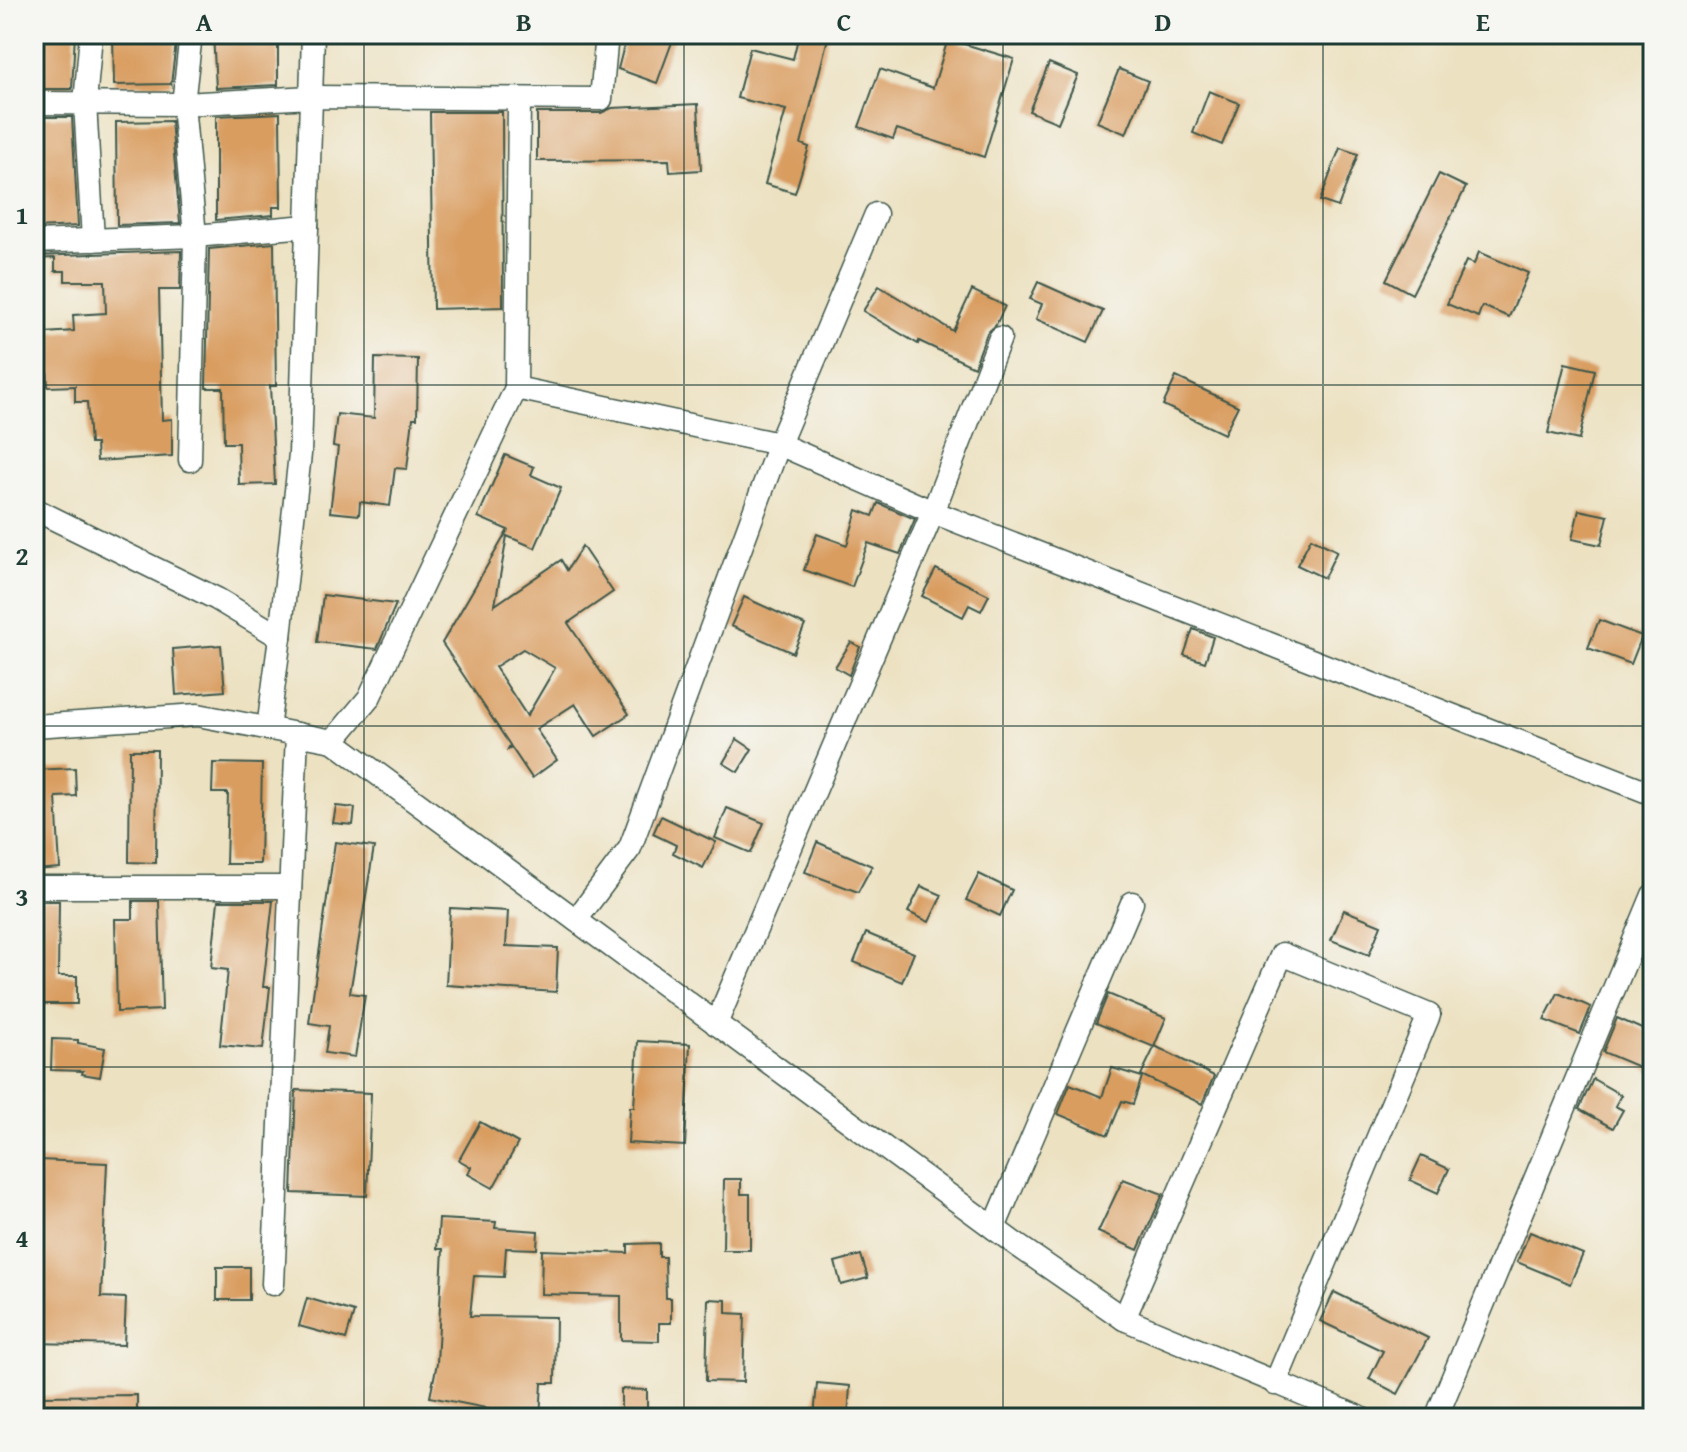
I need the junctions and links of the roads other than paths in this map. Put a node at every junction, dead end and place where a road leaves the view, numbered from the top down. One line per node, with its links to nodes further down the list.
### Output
1 (91, 34): 8 (street)
2 (191, 34): 9 (street)
3 (313, 34): 5 (street)
4 (607, 34): 6 (street)
5 (311, 97): 6 (street); 9 (street); 11 (street)
6 (519, 101): 16 (street)
7 (34, 103): 8 (street)
8 (85, 103): 9 (street); 13 (street)
9 (183, 104): 12 (street)
10 (876, 214): 17 (street)
11 (307, 226): 12 (street); 21 (street)
12 (195, 236): 13 (street); 18 (street)
13 (93, 240): 14 (street)
14 (34, 242)
15 (1000, 338): 20 (street)
16 (516, 388): 17 (street); 25 (street)
17 (779, 444): 20 (street); 31 (street)
18 (190, 460)
19 (34, 509): 21 (street)
20 (933, 512): 26 (street); 32 (street)
21 (280, 637): 23 (street)
22 (34, 726): 23 (street)
23 (268, 729): 24 (street)
24 (297, 734): 25 (street); 28 (street)
25 (333, 741): 31 (street)
26 (1653, 794)
27 (34, 887): 28 (street)
28 (290, 887): 34 (street)
29 (1653, 895): 38 (street)
30 (1132, 903): 33 (street)
31 (576, 920): 32 (street)
32 (716, 1024): 33 (street)
33 (994, 1228): 35 (street)
34 (273, 1284)
35 (1124, 1319): 36 (street); 36 (street)
36 (1275, 1384): 37 (street)
37 (1361, 1418)
38 (1436, 1418)

